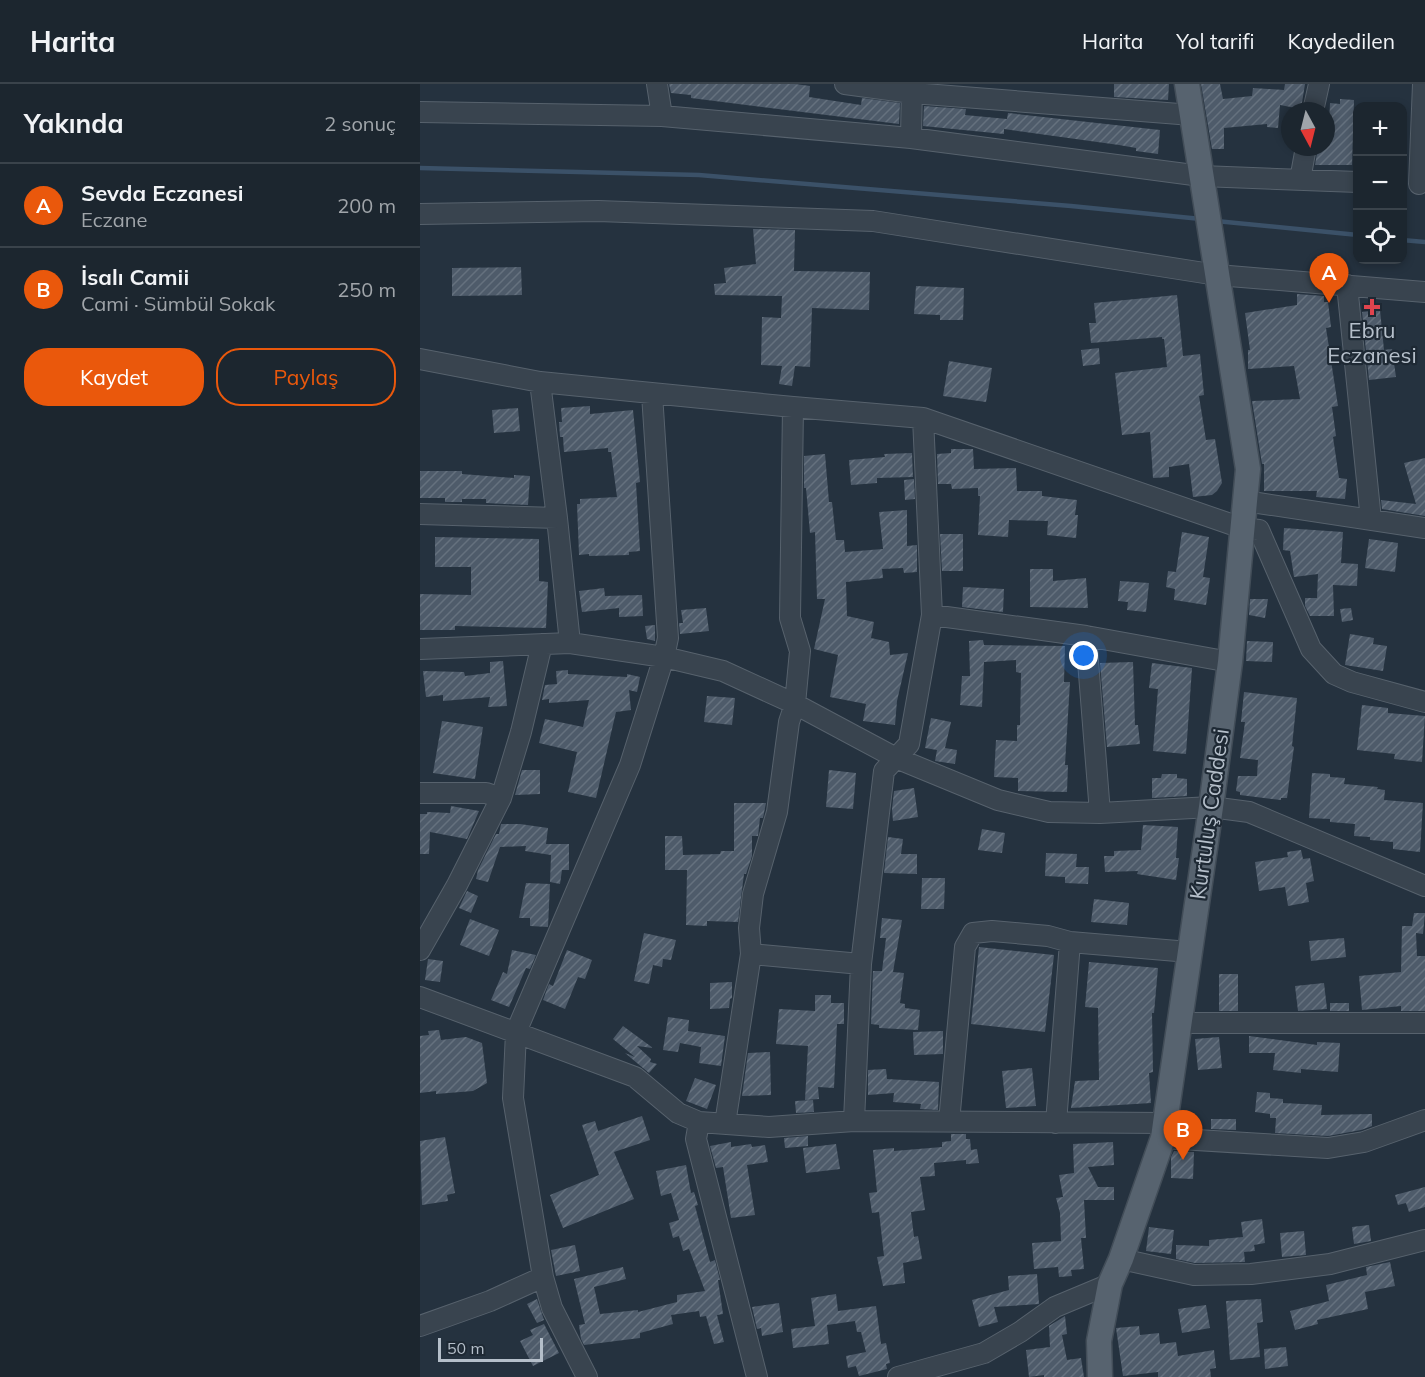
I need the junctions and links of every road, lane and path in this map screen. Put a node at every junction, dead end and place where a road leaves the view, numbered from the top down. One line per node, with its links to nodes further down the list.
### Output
1 (657, 84): 10 (street)
2 (845, 84): 6 (street)
3 (1187, 84): 9 (main road, Kurtuluş Caddesi)
4 (1319, 84): 7 (street)
5 (1423, 84): 15 (street)
6 (912, 88): 9 (street); 11 (street)
7 (1315, 102)
8 (420, 112): 10 (street)
9 (1192, 115): 16 (main road, Kurtuluş Caddesi)
10 (662, 116): 11 (street)
11 (911, 138): 16 (street)
12 (1304, 156): 13 (street)
13 (1300, 180): 14 (street); 16 (street)
14 (1353, 182)
15 (1415, 184)
16 (1203, 185): 18 (main road, Kurtuluş Caddesi)
17 (420, 214): 18 (street)
18 (1217, 275): 19 (street); 26 (main road, Kurtuluş Caddesi)
19 (1347, 285): 20 (street); 29 (street)
20 (1425, 292)
21 (420, 359): 22 (street)
22 (540, 382): 23 (street); 28 (street)
23 (652, 394): 24 (street); 37 (street)
24 (793, 407): 25 (street); 40 (street)
25 (923, 418): 30 (street); 32 (street)
26 (1245, 501): 29 (street); 30 (main road, Kurtuluş Caddesi)
27 (420, 514): 28 (street)
28 (557, 518): 34 (street)
29 (1371, 520): 31 (street)
30 (1242, 528): 38 (main road, Kurtuluş Caddesi); 39 (street)
31 (1425, 528)
32 (932, 615): 33 (street); 41 (street)
33 (1086, 636): 38 (street); 45 (street)
34 (570, 643): 35 (street); 37 (street)
35 (542, 644): 36 (street); 43 (street)
36 (420, 649)
37 (664, 657): 40 (street); 55 (street)
38 (1230, 662): 44 (main road, Kurtuluş Caddesi)
39 (1425, 702)
40 (795, 704): 41 (street); 50 (street)
41 (896, 758): 45 (street); 51 (street)
42 (420, 793): 43 (street)
43 (501, 798): 48 (street)
44 (1211, 807): 45 (street); 46 (street); 49 (main road, Kurtuluş Caddesi)
45 (1100, 813)
46 (1425, 886)
47 (1070, 942): 49 (street); 59 (street); 60 (street)
48 (420, 950)
49 (1189, 952): 53 (main road, Kurtuluş Caddesi)
50 (751, 954): 51 (street); 61 (street)
51 (861, 964): 57 (street)
52 (420, 997): 55 (street)
53 (1179, 1023): 54 (street); 62 (main road, Kurtuluş Caddesi)
54 (1425, 1023)
55 (516, 1032): 58 (street); 65 (street)
56 (1425, 1120): 62 (street)
57 (854, 1121): 59 (street); 61 (street)
58 (699, 1122): 61 (street); 69 (street)
59 (949, 1122): 60 (street)
60 (1056, 1123): 62 (street)
61 (725, 1124)
62 (1164, 1131): 64 (main road, Kurtuluş Caddesi)
63 (1425, 1240): 64 (street)
64 (1121, 1259): 66 (main road, Kurtuluş Caddesi)
65 (543, 1277): 67 (street); 68 (street)
66 (1110, 1284): 70 (street); 71 (main road, Kurtuluş Caddesi)
67 (420, 1326)
68 (586, 1377)
69 (757, 1377)
70 (898, 1377)
71 (1100, 1377)

